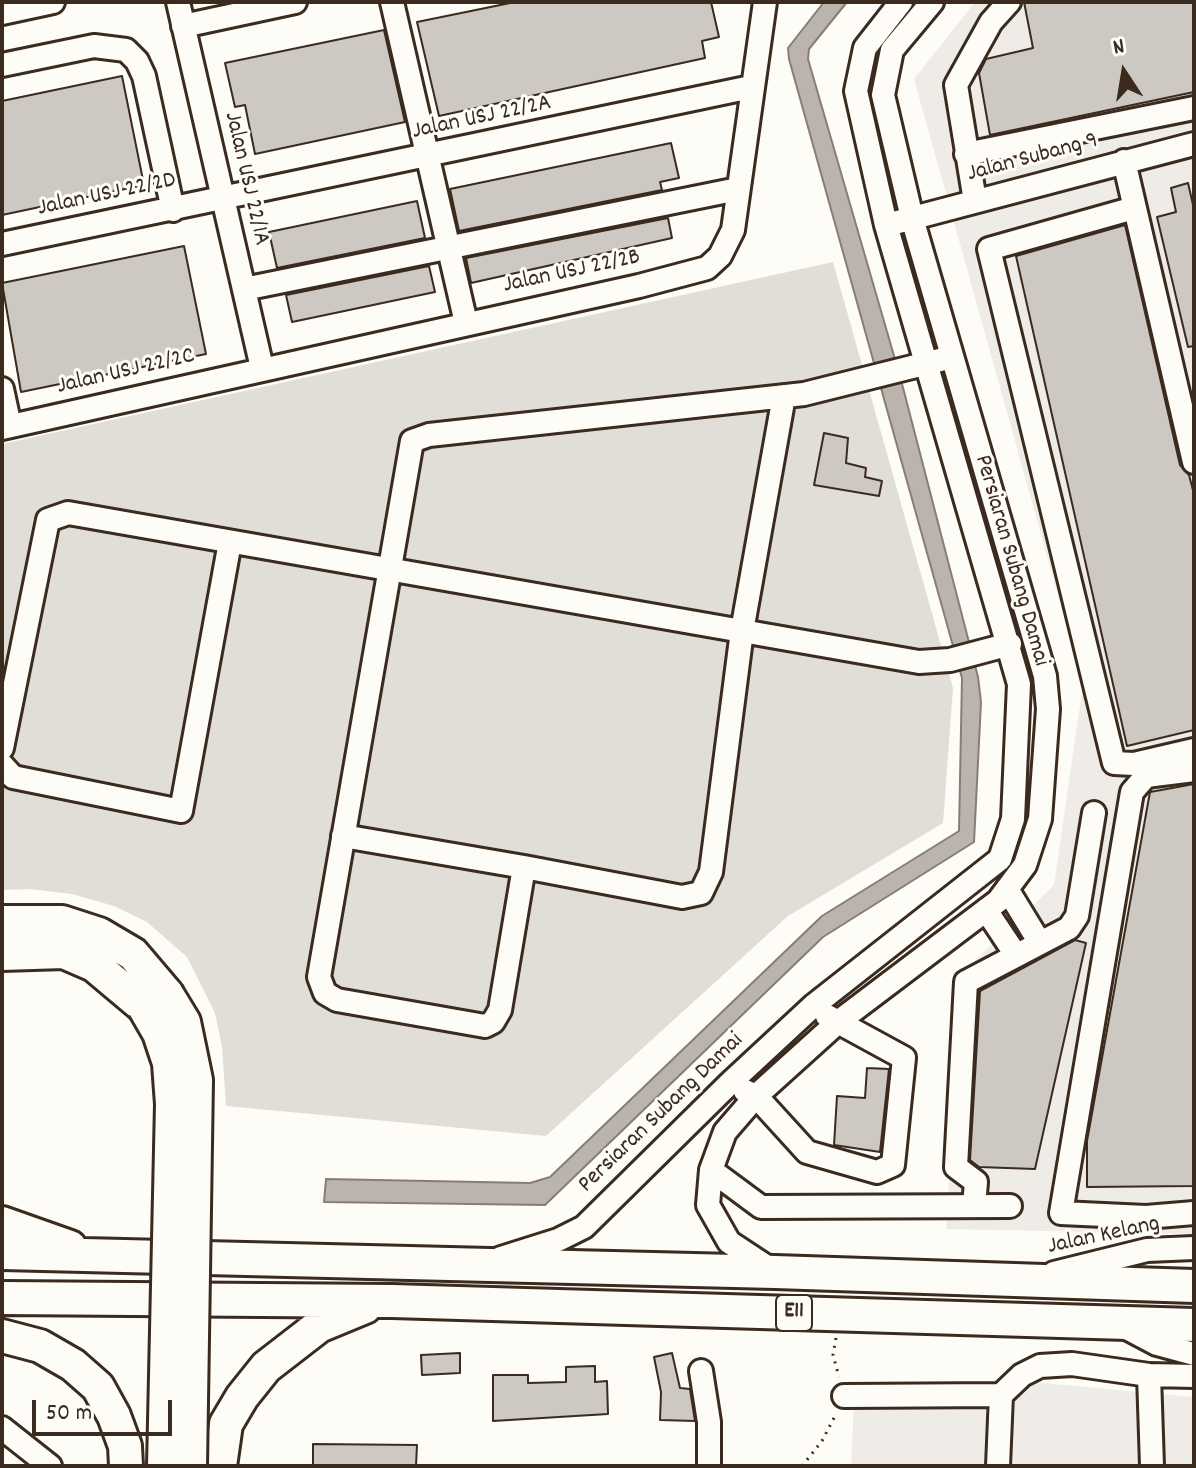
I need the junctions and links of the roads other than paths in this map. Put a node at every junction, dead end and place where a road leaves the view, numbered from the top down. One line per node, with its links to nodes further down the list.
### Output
1 (53, 2): 9 (street)
2 (178, 2): 10 (street, Jalan USJ 22/1A)
3 (295, 2): 10 (street)
4 (392, 2): 16 (street)
5 (765, 2): 12 (street, Jalan USJ 22/2B)
6 (901, 2): 24 (street, Persiaran Subang Damai)
7 (932, 2): 23 (street, Persiaran Subang Damai)
8 (1009, 2): 15 (street)
9 (2, 13)
10 (183, 26): 19 (street, Jalan USJ 22/1A)
11 (2, 65): 22 (street)
12 (751, 87): 16 (street, Jalan USJ 22/2A); 18 (street, Jalan USJ 22/2B)
13 (1194, 108): 15 (street)
14 (1194, 144): 17 (street, Jalan Subang 9)
15 (966, 154): 20 (street)
16 (428, 157): 19 (street, Jalan USJ 22/2A); 26 (street)
17 (1124, 161): 20 (street, Jalan Subang 9); 21 (street)
18 (738, 189): 26 (street); 28 (street, Jalan USJ 22/2B)
19 (223, 197): 22 (street, Jalan USJ 22/2D); 27 (street, Jalan USJ 22/1A)
20 (975, 201): 23 (street, Jalan Subang 9)
21 (1134, 208): 35 (street); 41 (street)
22 (173, 210): 25 (street, Jalan USJ 22/2D)
23 (912, 218): 24 (street, Jalan Subang 9); 29 (street, Persiaran Subang Damai)
24 (886, 225): 30 (street, Persiaran Subang Damai)
25 (2, 244)
26 (448, 246): 27 (street); 28 (street)
27 (244, 289): 31 (street, Jalan USJ 22/1A)
28 (466, 323): 31 (street, Jalan USJ 22/2B)
29 (952, 357): 30 (street); 47 (street, Persiaran Subang Damai)
30 (918, 367): 33 (street); 39 (street, Persiaran Subang Damai)
31 (262, 368): 34 (street, Jalan USJ 22/2C)
32 (2, 389): 34 (street)
33 (784, 396): 37 (street); 38 (street)
34 (6, 427)
35 (1194, 462)
36 (230, 542): 37 (street); 40 (street); 42 (street)
37 (388, 570): 38 (street); 45 (street)
38 (742, 631): 39 (street); 46 (street)
39 (1010, 644): 54 (street, Persiaran Subang Damai)
40 (2, 748)
41 (1194, 750)
42 (2, 765)
43 (1194, 770): 62 (street)
44 (1094, 813): 50 (street)
45 (343, 836): 46 (street); 46 (street)
46 (524, 867)
47 (1007, 889): 48 (street, Persiaran Subang Damai); 50 (street)
48 (986, 910): 52 (street); 55 (street, Persiaran Subang Damai)
49 (2, 922): 53 (highway)
50 (1040, 943): 52 (street)
51 (2, 954): 53 (highway)
52 (1016, 955): 59 (street)
53 (156, 1001): 86 (highway, bridge); 87 (highway, bridge)
54 (813, 1006): 55 (street); 56 (street, Persiaran Subang Damai)
55 (838, 1022): 57 (street, Persiaran Subang Damai); 57 (street)
56 (730, 1083): 57 (street); 68 (street, Persiaran Subang Damai)
57 (756, 1096): 58 (street, Persiaran Subang Damai)
58 (711, 1170): 59 (street); 69 (street, Persiaran Subang Damai)
59 (974, 1206): 60 (street)
60 (1010, 1206)
61 (1194, 1213): 62 (street)
62 (1146, 1217): 65 (street)
63 (2, 1223): 67 (highway)
64 (1194, 1248): 65 (street, Jalan Kelang)
65 (1147, 1250): 70 (street, Jalan Kelang)
66 (2, 1253): 67 (highway, E11)
67 (97, 1257): 68 (highway, E11)
68 (465, 1265): 69 (highway, E11)
69 (775, 1272): 70 (highway, E11)
70 (1026, 1282): 71 (highway, E11)
71 (1194, 1286)
72 (2, 1298): 73 (highway, E11)
73 (392, 1301): 74 (highway, E11); 88 (highway)
74 (1117, 1323): 75 (highway, E11); 77 (street)
75 (1194, 1325)
76 (2, 1336): 85 (highway)
77 (1194, 1354)
78 (701, 1371): 89 (street)
79 (1149, 1375): 80 (street); 81 (street); 91 (street)
80 (1194, 1376)
81 (1001, 1395): 82 (street); 90 (street)
82 (844, 1396)
83 (2, 1428): 84 (street)
84 (50, 1466)
85 (126, 1466)
86 (164, 1466)
87 (190, 1466)
88 (220, 1466)
89 (709, 1466)
90 (998, 1466)
91 (1152, 1466)

